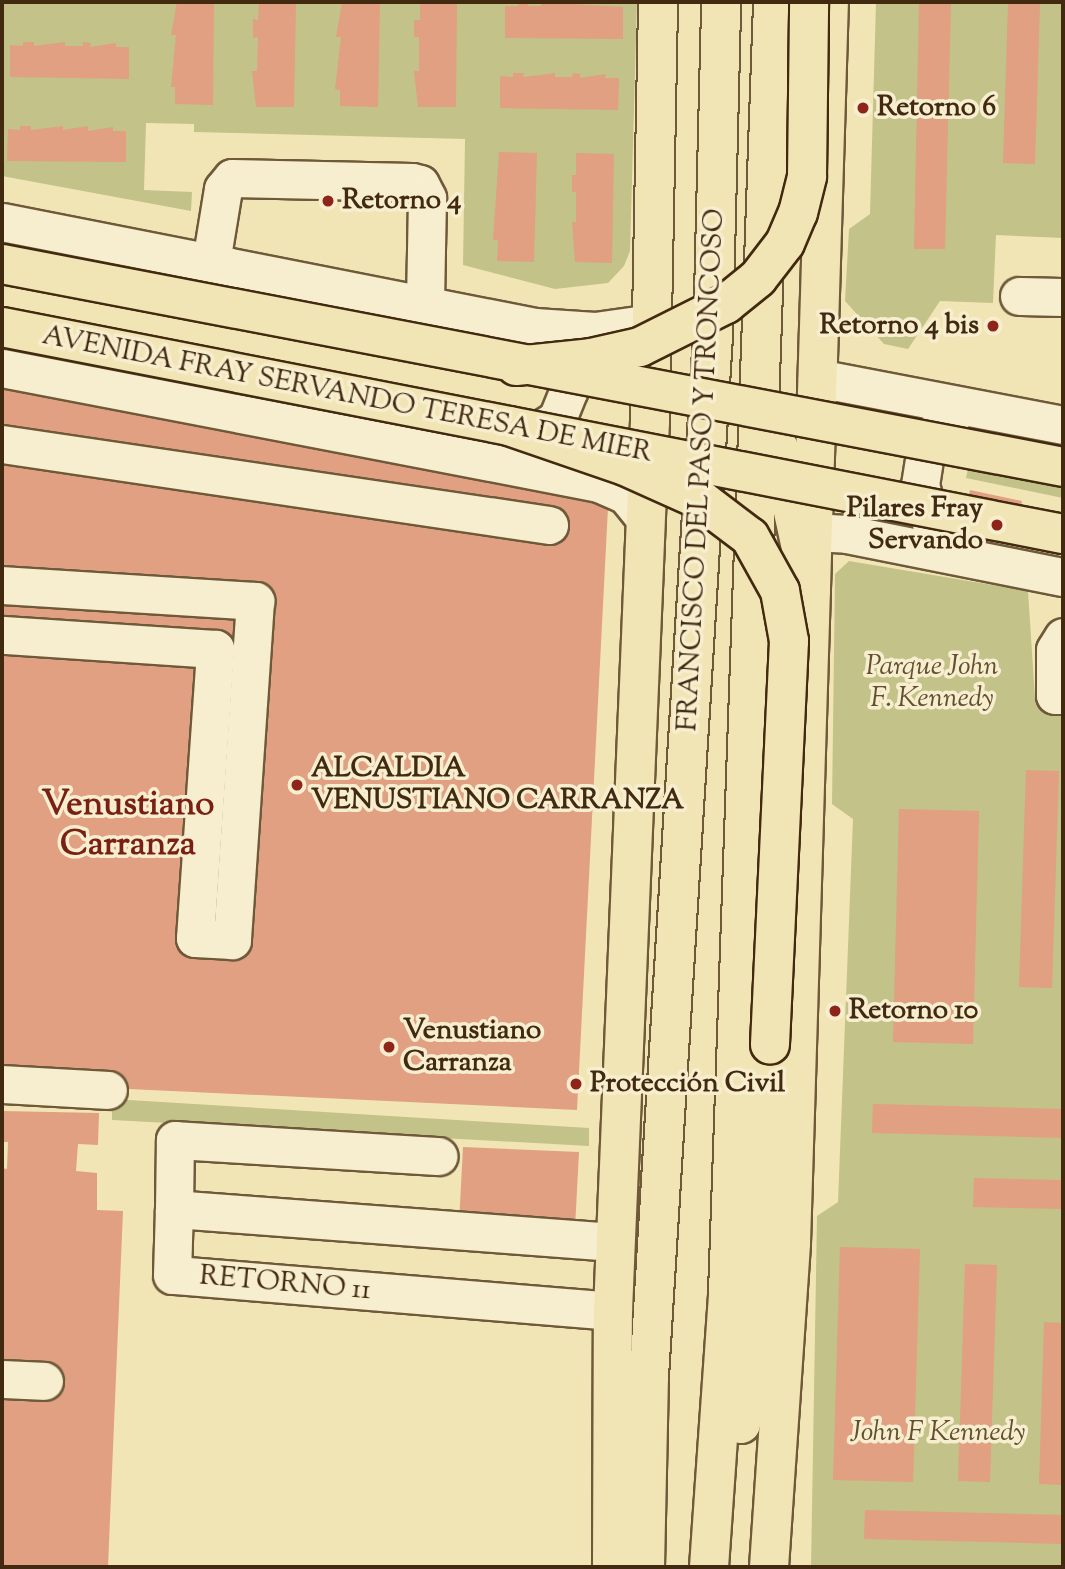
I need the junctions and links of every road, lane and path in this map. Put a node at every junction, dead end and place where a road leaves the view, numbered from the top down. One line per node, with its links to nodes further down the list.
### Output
1 (658, 2): 13 (main road, FRANCISCO DEL PASO Y TRONCOSO)
2 (721, 2): 42 (main road, FRANCISCO DEL PASO Y TRONCOSO)
3 (772, 2): 15 (main road, FRANCISCO DEL PASO Y TRONCOSO)
4 (808, 2): 16 (main road, bridge)
5 (829, 2): 18 (main road)
6 (2, 222): 7 (street)
7 (211, 262): 11 (street); 11 (street)
8 (2, 264): 16 (main road, bridge)
9 (1019, 296): 10 (street)
10 (1063, 297)
11 (425, 306): 12 (street)
12 (473, 314): 13 (street); 23 (street)
13 (651, 323): 25 (main road, FRANCISCO DEL PASO Y TRONCOSO)
14 (2, 327): 21 (main road, AVENIDA FRAY SERVANDO TERESA DE MIER, bridge)
15 (760, 361): 32 (main road); 48 (main road, FRANCISCO DEL PASO Y TRONCOSO)
16 (516, 366): 24 (main road, bridge)
17 (2, 368): 23 (street, AVENIDA FRAY SERVANDO TERESA DE MIER)
18 (817, 378): 19 (street); 27 (main road)
19 (970, 409): 20 (street); 29 (street)
20 (1063, 425)
21 (509, 426): 28 (main road, AVENIDA FRAY SERVANDO TERESA DE MIER, bridge); 48 (main road, bridge)
22 (2, 444): 26 (street)
23 (470, 458): 25 (street, AVENIDA FRAY SERVANDO TERESA DE MIER)
24 (1063, 467)
25 (643, 516): 40 (main road, FRANCISCO DEL PASO Y TRONCOSO)
26 (549, 525)
27 (811, 532): 29 (street); 32 (main road)
28 (1063, 534)
29 (946, 554): 30 (street)
30 (1063, 577)
31 (2, 584): 33 (street)
32 (811, 593): 49 (main road)
33 (2, 635)
34 (1063, 637): 35 (street)
35 (1063, 695)
36 (2, 1084): 37 (street)
37 (108, 1090)
38 (439, 1156): 39 (street)
39 (174, 1209): 40 (street); 41 (street, RETORNO 11)
40 (615, 1242): 41 (main road, FRANCISCO DEL PASO Y TRONCOSO)
41 (613, 1311): 45 (main road, FRANCISCO DEL PASO Y TRONCOSO)
42 (649, 1376): 45 (main road); 47 (main road, FRANCISCO DEL PASO Y TRONCOSO)
43 (2, 1379): 44 (street)
44 (44, 1381)
45 (613, 1485): 46 (main road, FRANCISCO DEL PASO Y TRONCOSO)
46 (612, 1567)
47 (645, 1567)
48 (711, 1567)
49 (769, 1567)

